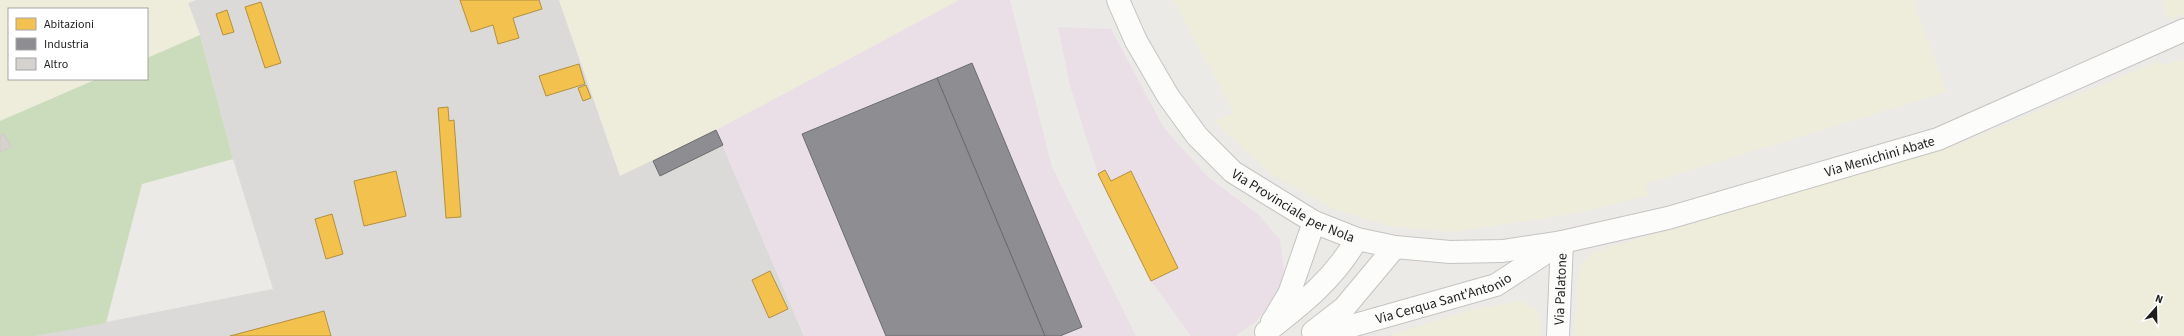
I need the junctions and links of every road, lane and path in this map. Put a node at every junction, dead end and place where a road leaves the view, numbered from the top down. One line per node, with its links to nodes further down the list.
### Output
1 (1118, 0): 3 (street, Via Provinciale per Nola)
2 (2184, 30): 5 (street, Via Menichini Abate)
3 (1314, 222): 4 (street, Via Provinciale per Nola); 7 (street)
4 (1357, 239): 6 (street, Via Provinciale per Nola); 7 (street)
5 (1562, 242): 6 (street, Via Provinciale per Nola); 9 (street, Via Cerqua Sant'Antonio); 10 (street, Via Palatone)
6 (1395, 247): 8 (street)
7 (1265, 334)
8 (1308, 336)
9 (1316, 336)
10 (1558, 336)

